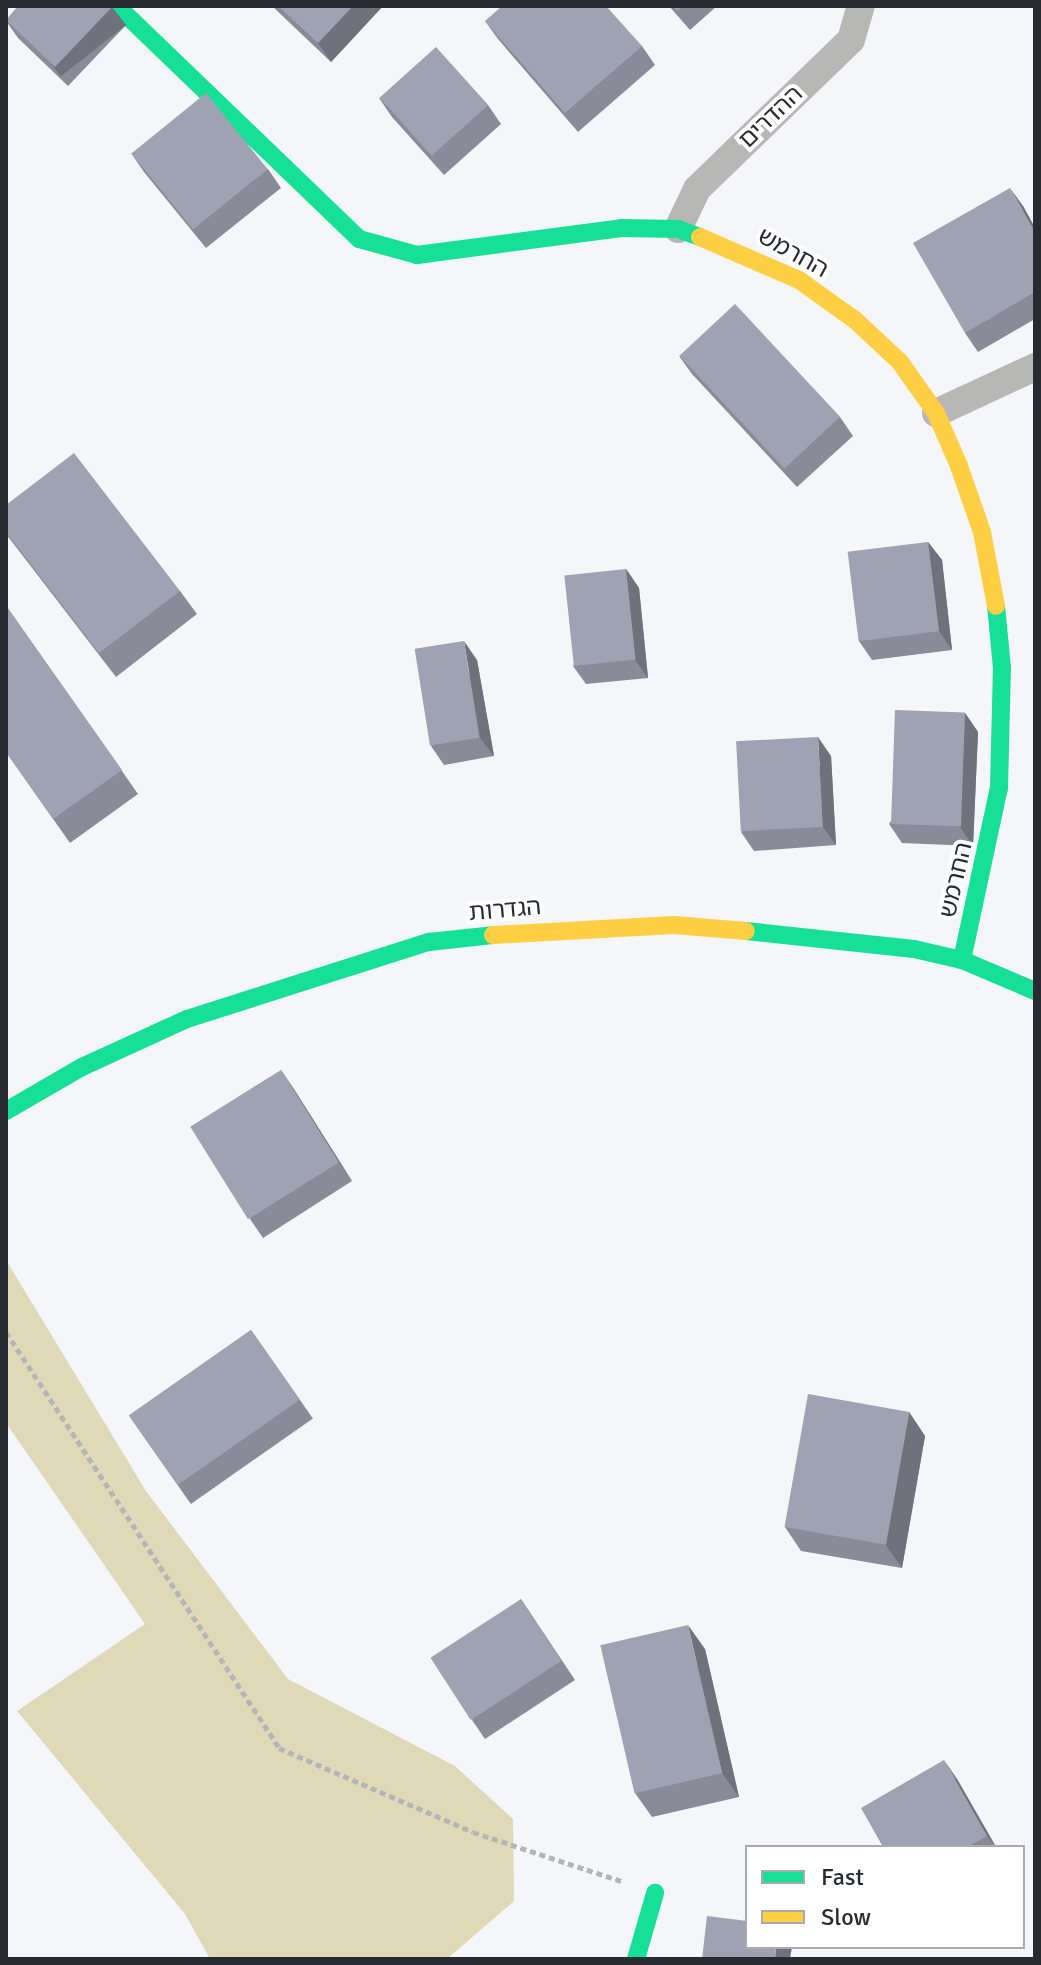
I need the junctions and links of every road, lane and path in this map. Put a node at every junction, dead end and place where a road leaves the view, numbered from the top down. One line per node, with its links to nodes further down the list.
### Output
1 (117, 6): 3 (street, החרמש)
2 (861, 6): 3 (street, ההדרים)
3 (678, 229): 5 (street, החרמש)
4 (1035, 367): 5 (street)
5 (936, 413): 6 (street, החרמש)
6 (962, 960): 7 (street, הגדרות); 8 (street, הגדרות)
7 (1035, 991)
8 (6, 1111)
9 (6, 1332): 10 (path)
10 (655, 1893): 11 (street)
11 (636, 1959)

